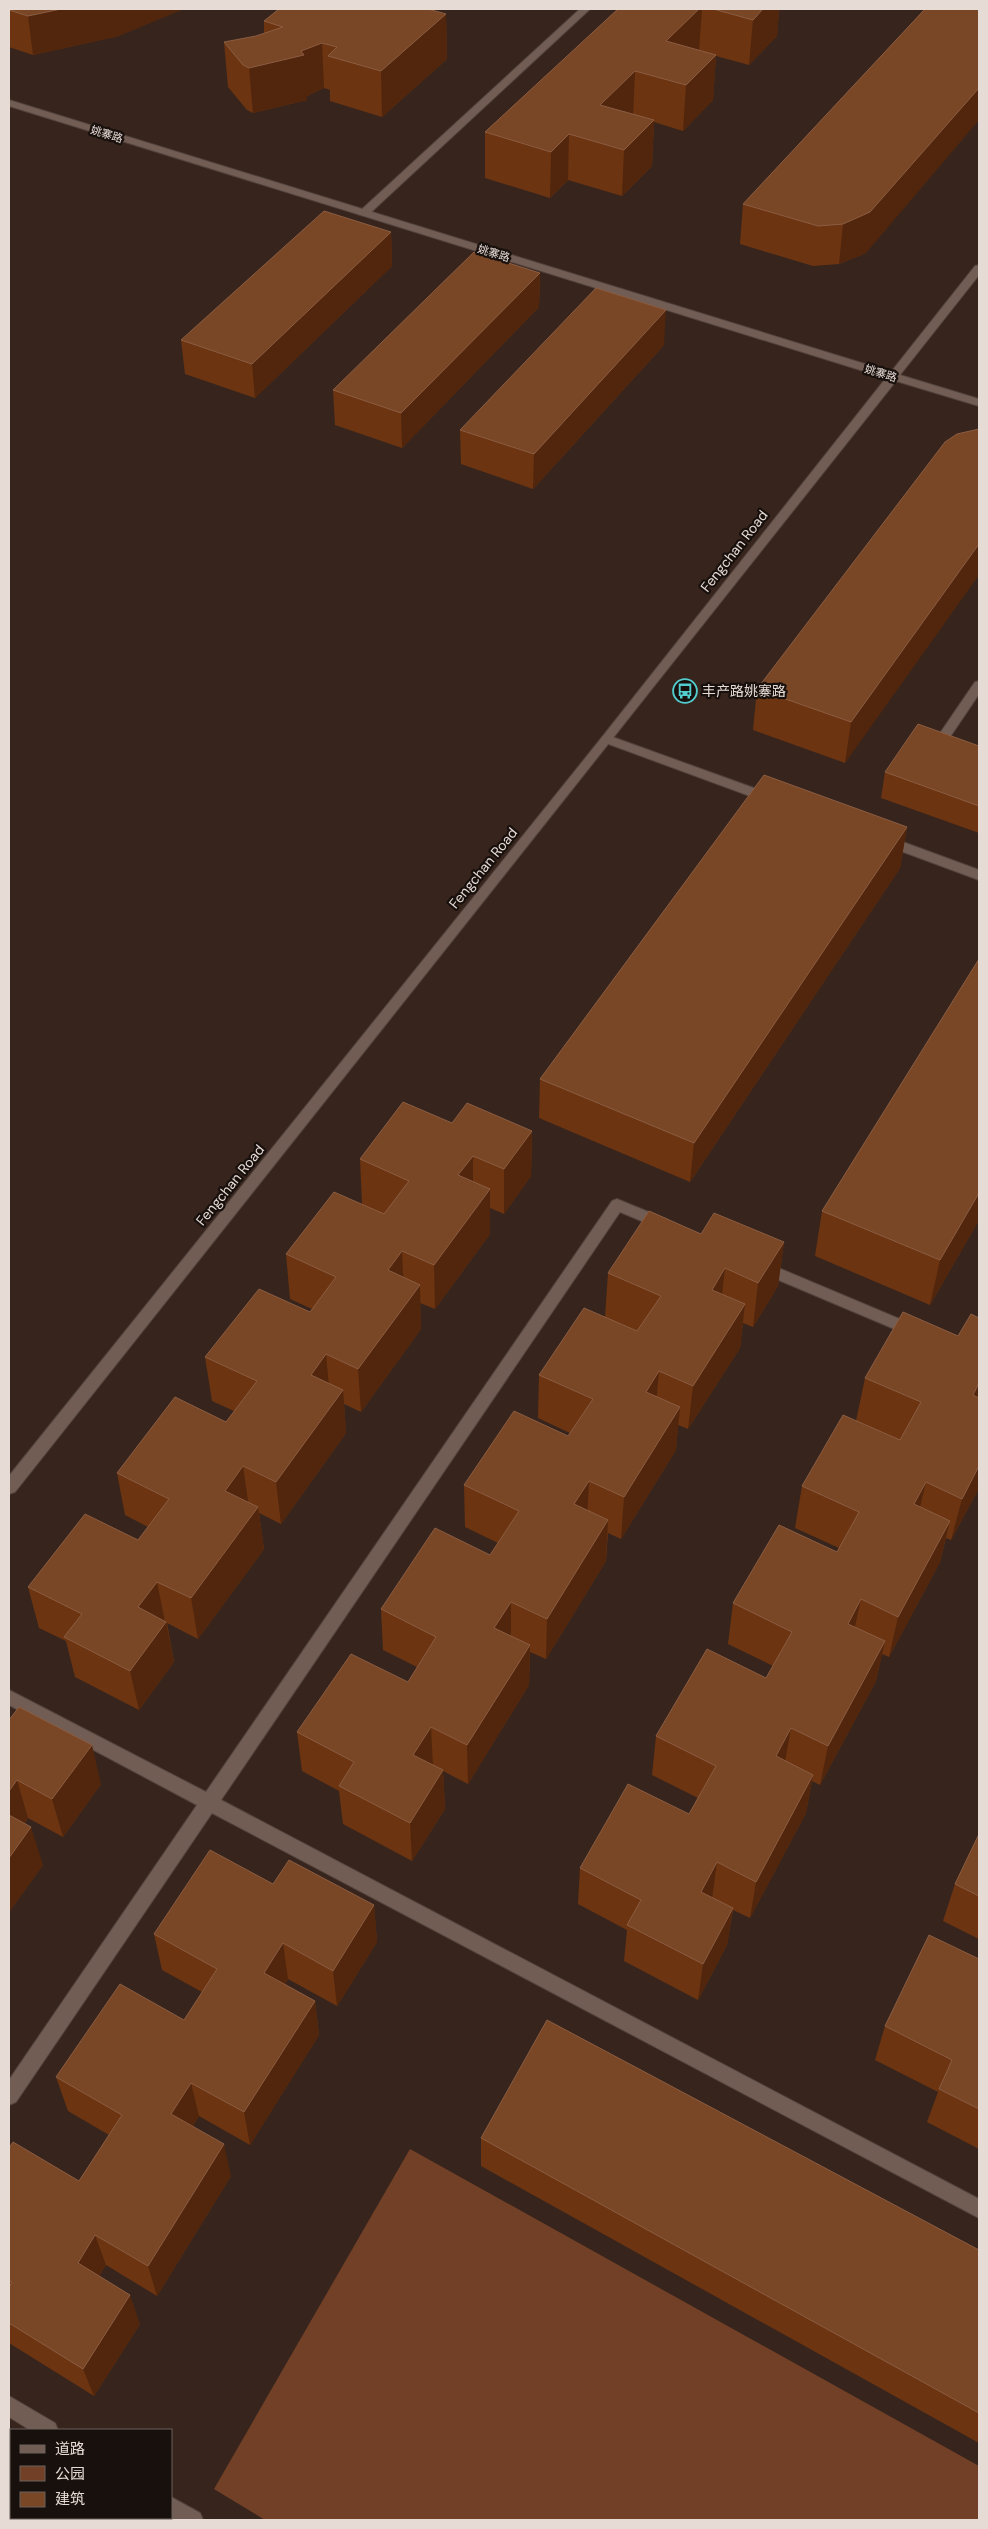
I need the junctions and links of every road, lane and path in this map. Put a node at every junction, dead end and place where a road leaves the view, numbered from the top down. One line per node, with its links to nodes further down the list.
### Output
1 (585, 9): 3 (street)
2 (9, 103): 3 (street, 姚寨路)
3 (364, 213): 5 (street, 姚寨路)
4 (979, 268): 5 (street, Fengchan Road)
5 (892, 376): 6 (street, 姚寨路); 8 (street, Fengchan Road)
6 (979, 403)
7 (979, 685): 9 (street)
8 (607, 739): 10 (street); 16 (street, Fengchan Road)
9 (979, 756)
10 (784, 804)
11 (868, 834): 12 (street)
12 (979, 875)
13 (680, 1232): 18 (street)
14 (744, 1259): 15 (street)
15 (934, 1339)
16 (9, 1487)
17 (9, 1697): 18 (street)
18 (208, 1802): 19 (street); 20 (street)
19 (9, 2096)
20 (979, 2209)
21 (9, 2406): 22 (street)
22 (46, 2429)
23 (172, 2508): 24 (street)
24 (193, 2520)

